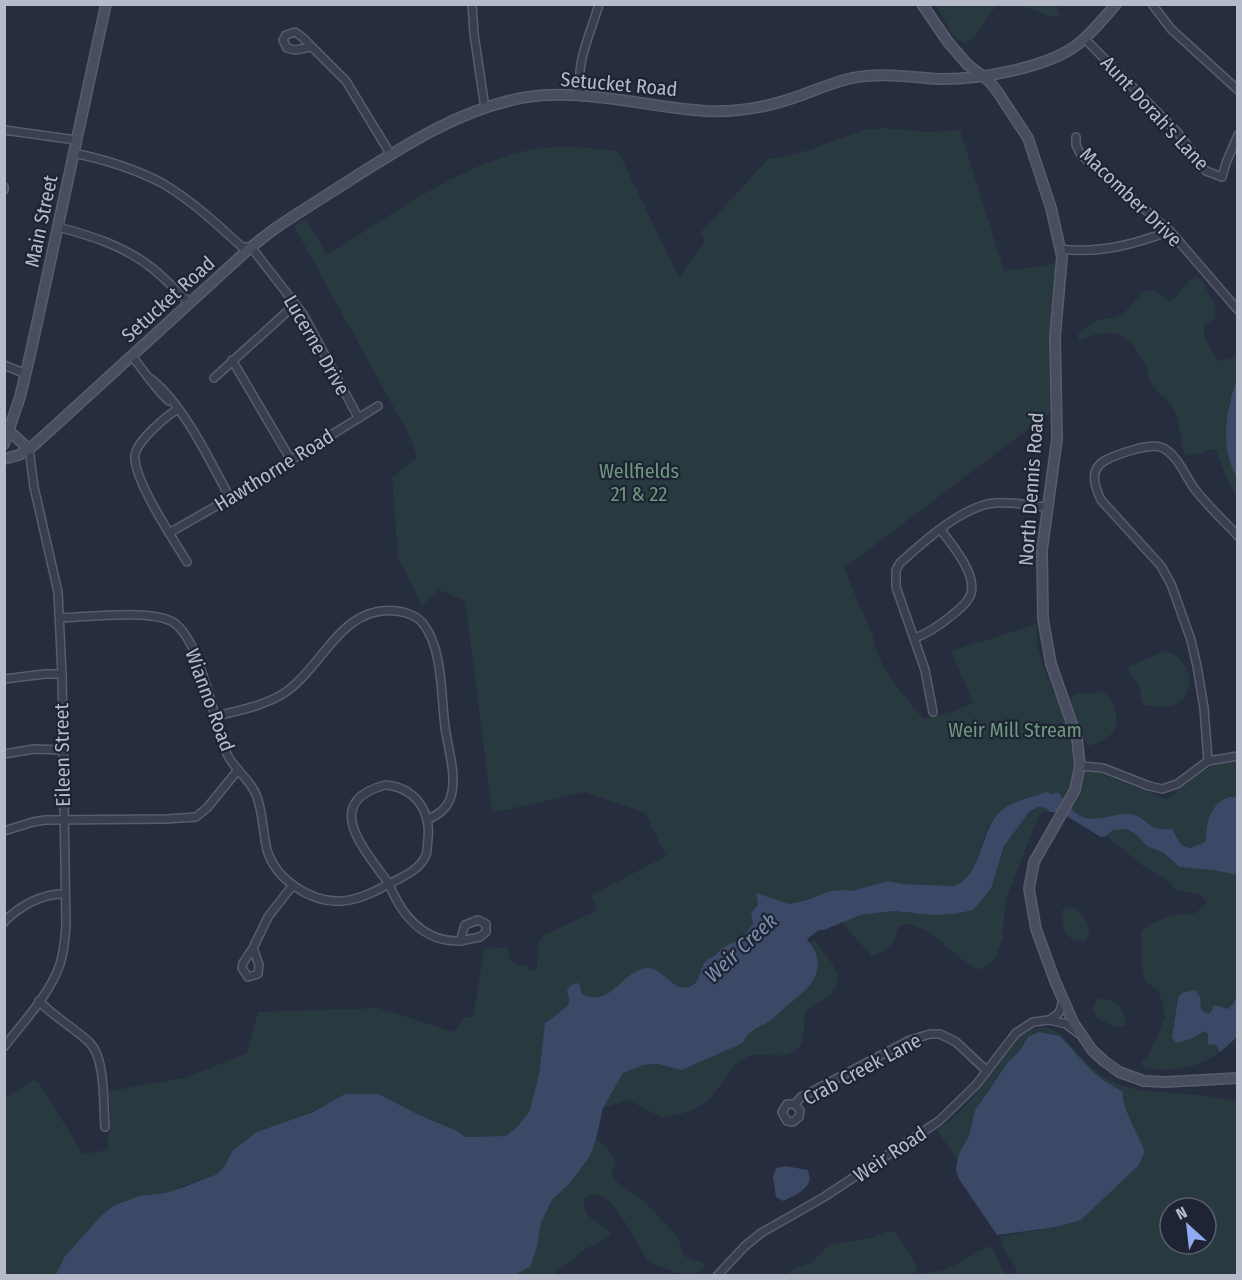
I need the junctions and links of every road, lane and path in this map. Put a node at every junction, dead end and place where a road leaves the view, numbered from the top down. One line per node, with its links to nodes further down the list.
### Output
1 (106, 4): 16 (main road, Main Street)
2 (472, 4): 12 (street)
3 (599, 4): 11 (street)
4 (922, 4): 9 (main road, North Dennis Road)
5 (1116, 4): 7 (main road, Setucket Road)
6 (1152, 4): 10 (street)
7 (1084, 38): 9 (main road, Setucket Road); 14 (street, Aunt Dorah's Lane)
8 (311, 47): 18 (street)
9 (982, 75): 11 (main road, Setucket Road); 22 (main road, North Dennis Road)
10 (1238, 90)
11 (581, 95): 12 (main road, Setucket Road)
12 (485, 108): 18 (main road, Setucket Road)
13 (4, 130): 16 (street)
14 (1238, 135)
15 (1076, 137): 20 (street, Macomber Drive)
16 (76, 140): 17 (main road, Main Street)
17 (73, 153): 19 (main road, Main Street); 21 (street)
18 (391, 155): 21 (main road, Setucket Road)
19 (58, 227): 24 (street); 29 (main road, Main Street)
20 (1170, 231): 22 (street); 25 (street, Macomber Drive)
21 (251, 247): 23 (street, Lucerne Drive); 24 (main road, Setucket Road)
22 (1060, 249): 40 (main road, North Dennis Road)
23 (293, 300): 27 (street); 33 (street, Lucerne Drive)
24 (190, 303): 26 (main road, Setucket Road)
25 (1238, 310)
26 (132, 356): 32 (street); 36 (main road, Setucket Road)
27 (232, 360): 30 (street); 38 (street)
28 (4, 365): 29 (street)
29 (26, 374): 34 (main road, Main Street)
30 (214, 378)
31 (378, 406): 33 (street, Hawthorne Road)
32 (178, 409): 39 (street); 42 (street)
33 (358, 417): 38 (street, Hawthorne Road)
34 (9, 431): 35 (main road, Main Street); 36 (main road)
35 (4, 444)
36 (29, 449): 37 (main road, Setucket Road); 45 (street, Eileen Street)
37 (4, 459)
38 (291, 460): 39 (street, Hawthorne Road)
39 (230, 498): 42 (street, Hawthorne Road)
40 (1047, 507): 41 (street); 55 (main road, North Dennis Road)
41 (941, 530): 46 (street); 46 (street)
42 (170, 533): 44 (street)
43 (1238, 536): 54 (street)
44 (187, 562)
45 (60, 618): 47 (street, Eileen Street); 50 (street, Wianno Road)
46 (915, 638): 49 (street)
47 (62, 674): 48 (street); 51 (street, Eileen Street)
48 (4, 679)
49 (933, 712)
50 (216, 716): 56 (street, Wianno Road); 58 (street)
51 (62, 750): 52 (street); 57 (street, Eileen Street)
52 (4, 753)
53 (1238, 756): 54 (street)
54 (1208, 761): 55 (street)
55 (1080, 766): 67 (main road, North Dennis Road)
56 (238, 770): 57 (street); 60 (street, Wianno Road)
57 (63, 820): 59 (street); 62 (street, Eileen Street)
58 (427, 820): 61 (street, Wianno Road); 61 (street, Wianno Road)
59 (4, 831)
60 (293, 885): 61 (street, Wianno Road); 65 (street)
61 (389, 885): 64 (street, Wianno Road)
62 (65, 894): 63 (street); 66 (street, Eileen Street)
63 (4, 922)
64 (460, 941)
65 (253, 948)
66 (39, 1001): 70 (street, Eileen Street); 74 (street)
67 (1064, 1001): 68 (street); 69 (main road, North Dennis Road)
68 (1048, 1020): 69 (street); 71 (street, Weir Road)
69 (1080, 1034): 72 (main road, North Dennis Road)
70 (4, 1047)
71 (987, 1071): 73 (street, Crab Creek Lane); 75 (street, Weir Road)
72 (1238, 1078)
73 (795, 1104)
74 (105, 1127)
75 (717, 1275)

